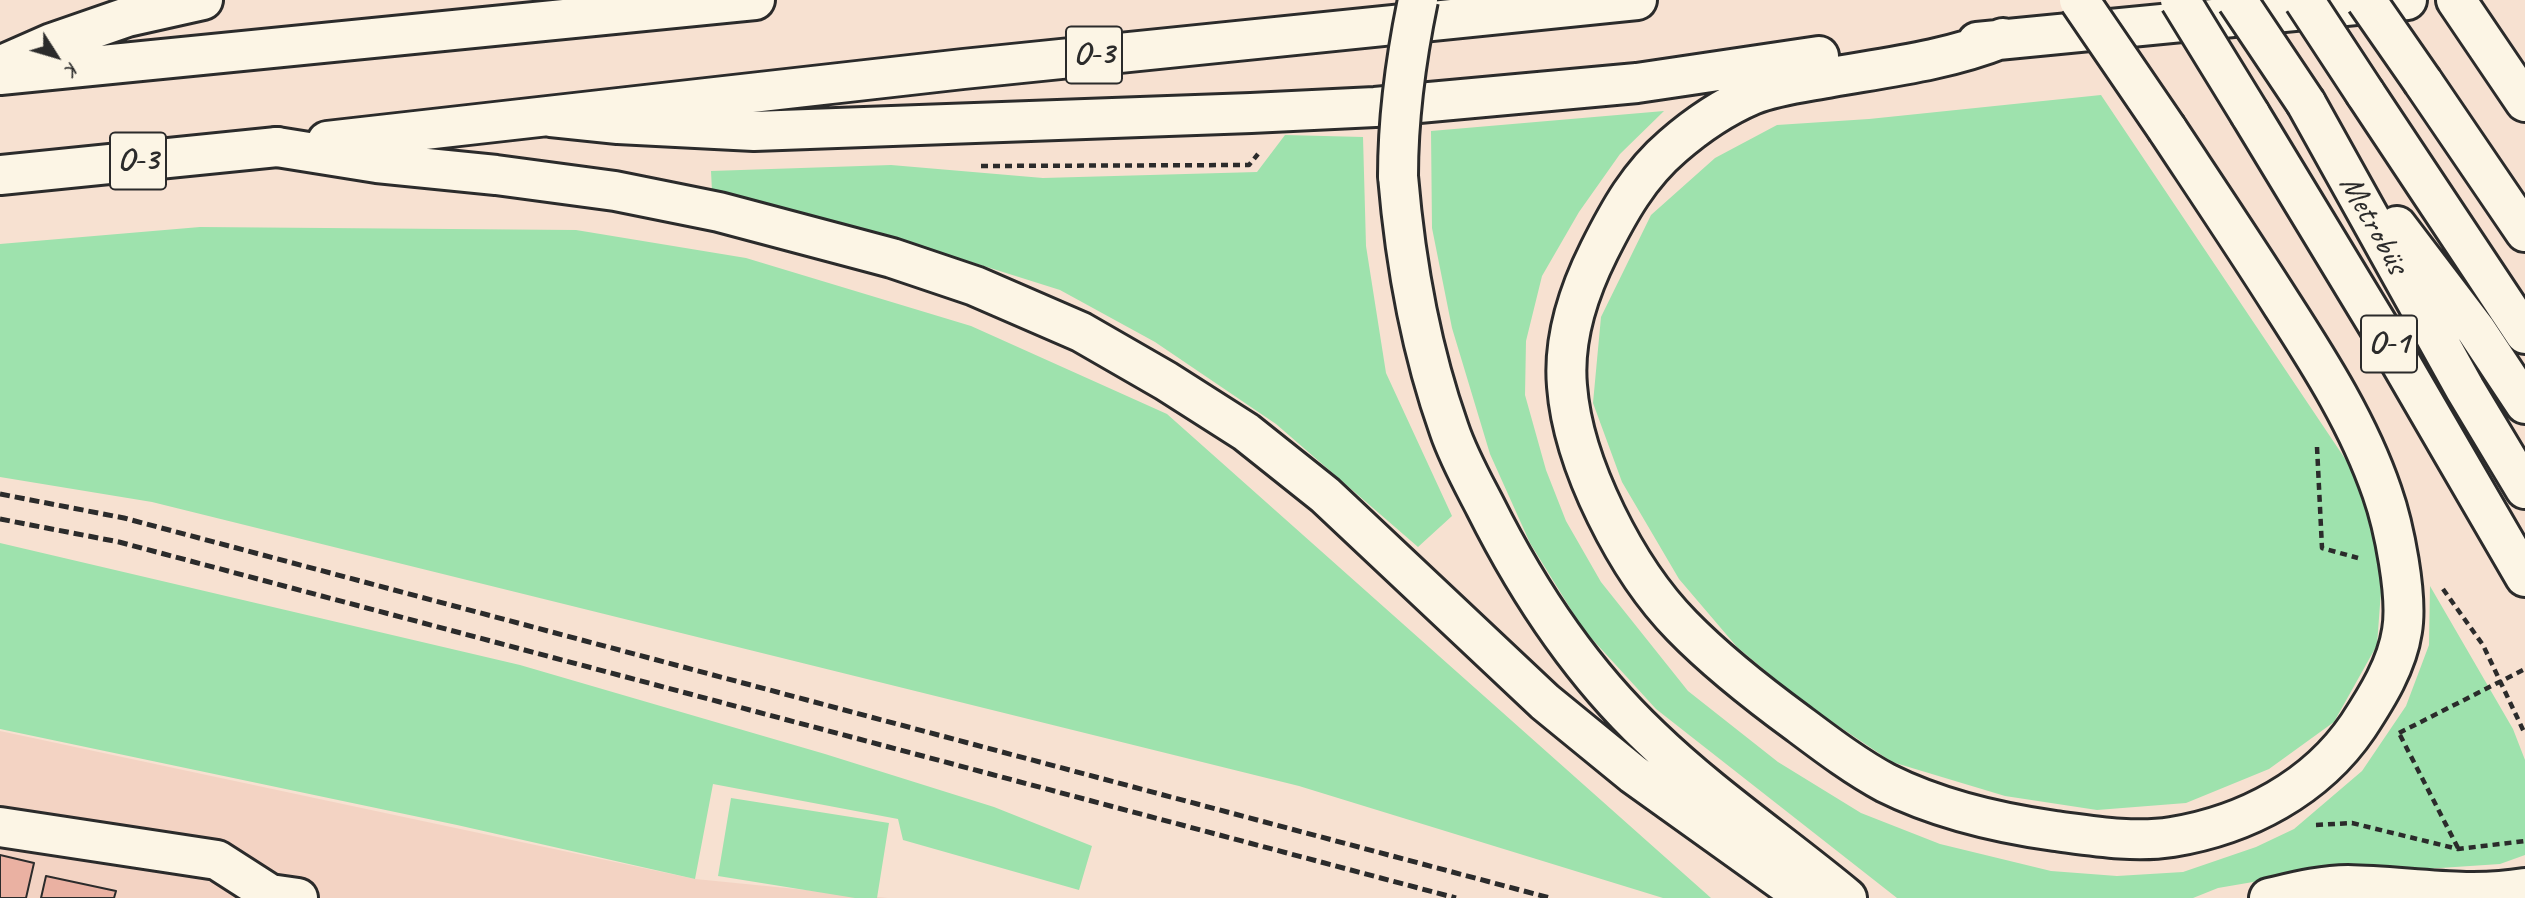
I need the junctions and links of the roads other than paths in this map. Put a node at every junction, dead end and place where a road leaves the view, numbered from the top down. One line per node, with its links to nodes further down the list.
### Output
1 (203, 0): 13 (main road)
2 (755, 0): 14 (main road)
3 (1418, 0): 31 (main road, bridge)
4 (1637, 0): 18 (main road, O-3)
5 (2079, 0): 12 (main road, bridge)
6 (2180, 0): 26 (main road, O-1, bridge)
7 (2237, 0): 17 (main road, Metrobüs, bridge)
8 (2304, 0): 15 (main road, Metrobüs, bridge)
9 (2367, 0): 21 (main road, bridge)
10 (2407, 0): 12 (main road)
11 (2456, 0): 16 (main road)
12 (2003, 38): 18 (main road)
13 (0, 66)
14 (0, 75)
15 (2365, 93): 22 (main road); 23 (main road, Metrobüs)
16 (2525, 102)
17 (2306, 103): 22 (main road); 25 (main road, Metrobüs)
18 (551, 117): 19 (main road, O-3)
19 (277, 147): 20 (main road, O-3); 30 (main road)
20 (0, 175)
21 (2525, 232)
22 (2476, 330): 24 (main road)
23 (2525, 334)
24 (2525, 404)
25 (2525, 489)
26 (2525, 577)
27 (0, 827): 29 (main road)
28 (2525, 888): 32 (main road)
29 (298, 898)
30 (1806, 898)
31 (1847, 898)
32 (2269, 898)

